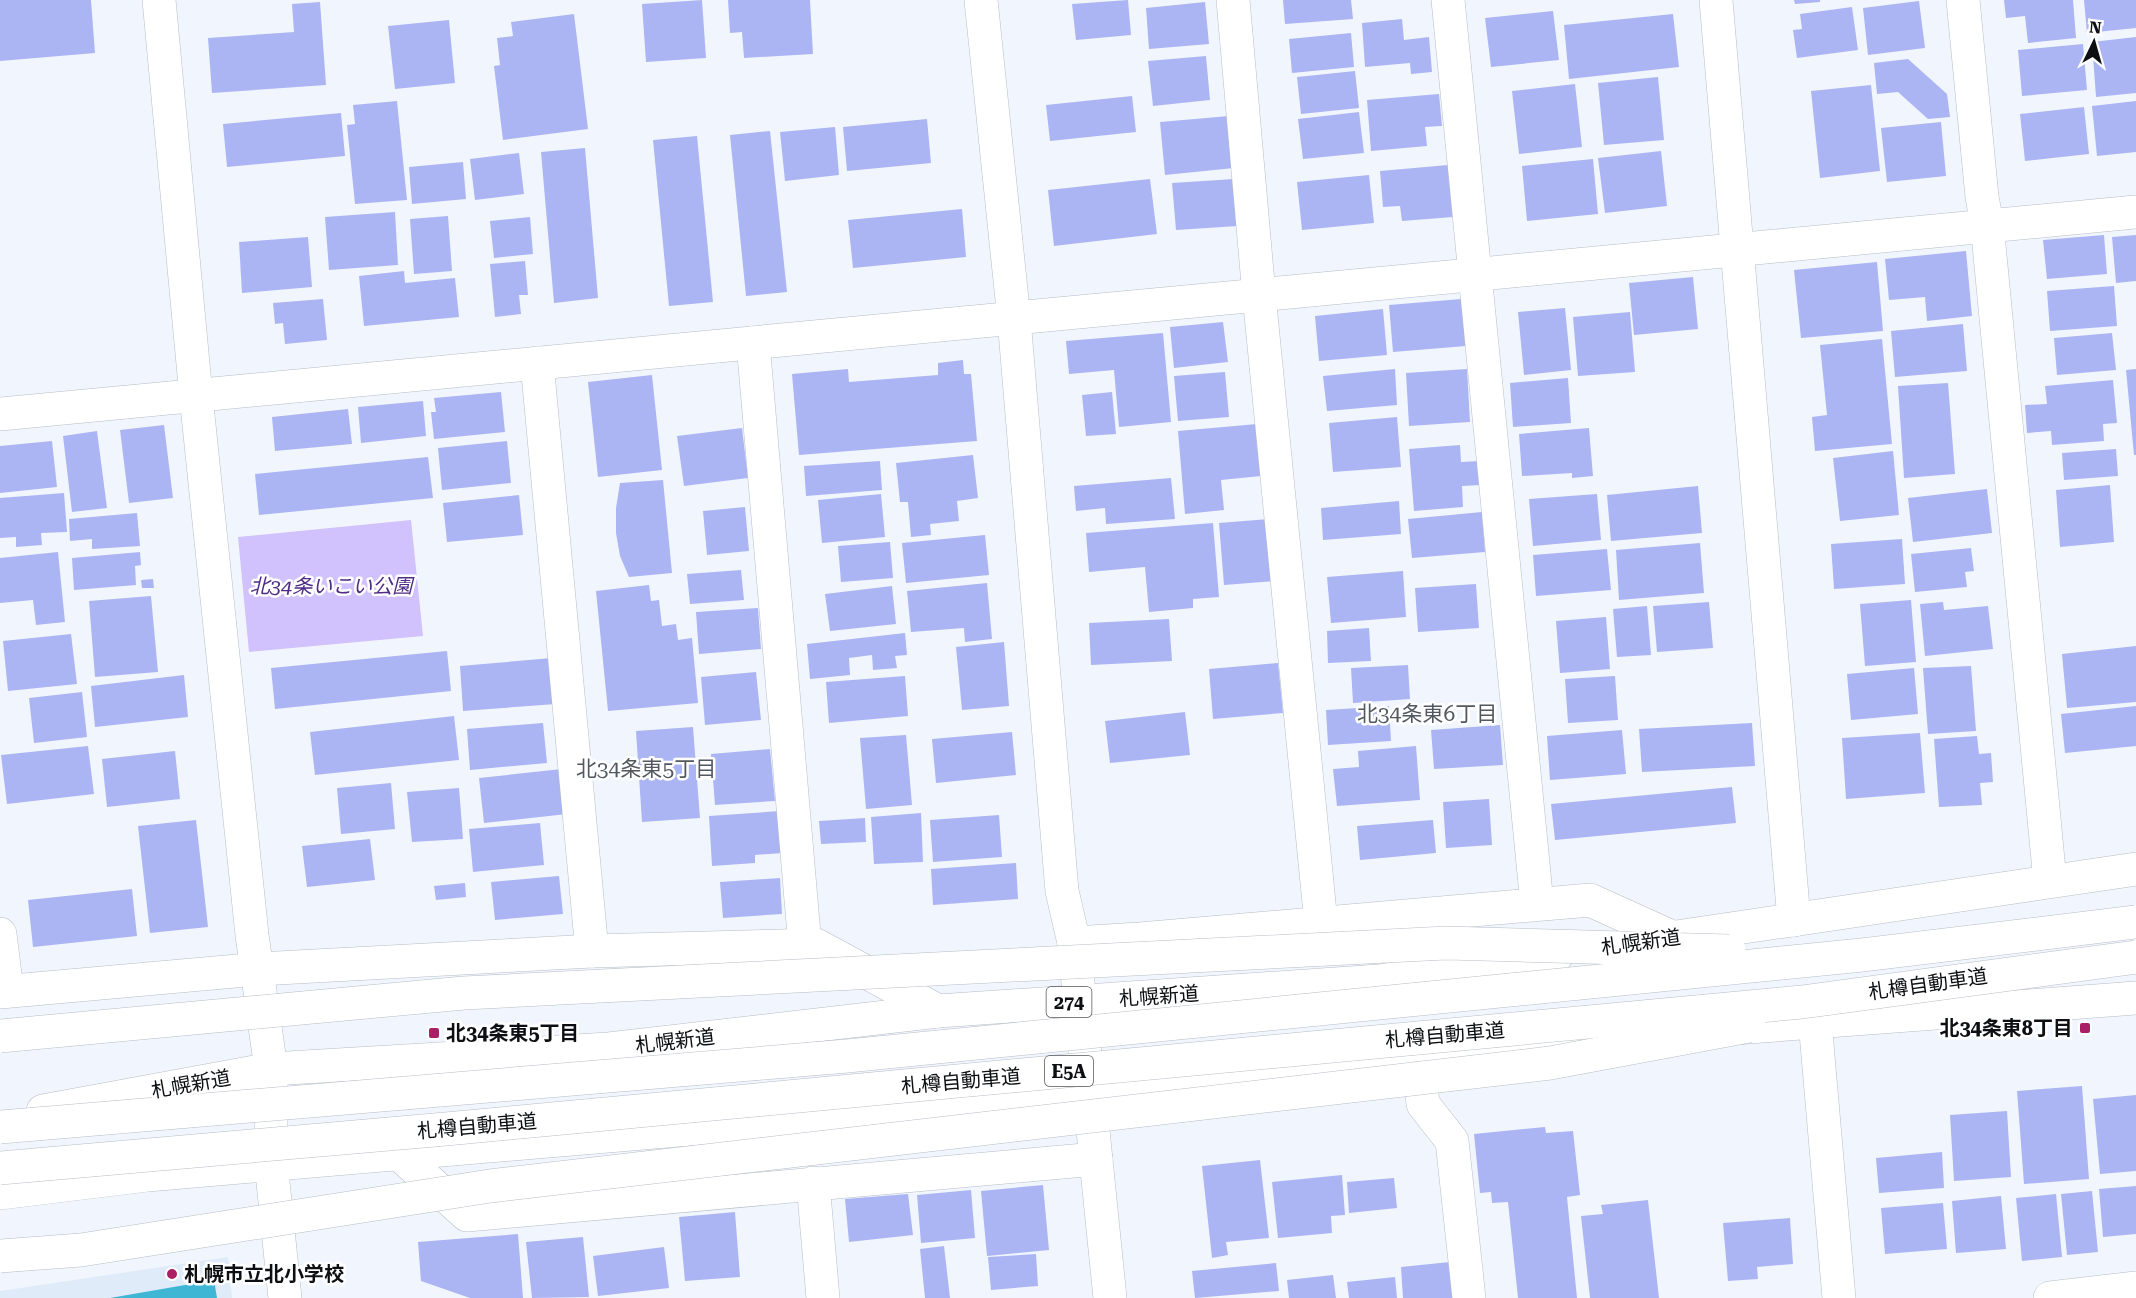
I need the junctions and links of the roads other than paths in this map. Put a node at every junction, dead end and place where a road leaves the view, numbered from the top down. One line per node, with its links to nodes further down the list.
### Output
1 (159, 0): 15 (main road)
2 (981, 0): 12 (main road)
3 (1233, 0): 11 (main road)
4 (1448, 0): 10 (main road)
5 (1716, 0): 9 (main road)
6 (1963, 0): 8 (main road)
7 (2136, 212): 8 (main road)
8 (1987, 224): 9 (main road); 18 (main road)
9 (1737, 250): 10 (main road); 20 (main road)
10 (1476, 274): 11 (main road); 19 (main road)
11 (1259, 295): 12 (main road); 22 (main road)
12 (1014, 319): 13 (main road); 25 (main road)
13 (753, 343): 14 (main road); 26 (main road)
14 (537, 363): 15 (main road); 27 (main road)
15 (196, 396): 16 (main road); 31 (main road)
16 (0, 414)
17 (2136, 869): 18 (main road, 札幌新道 / 274)
18 (2050, 881): 20 (main road, 札幌新道 / 274)
19 (1537, 904): 22 (main road); 24 (main road)
20 (1794, 920): 24 (main road, 札幌新道 / 274)
21 (2136, 922): 28 (main road, 札樽自動車道 / E5A, bridge)
22 (1321, 923): 25 (main road)
23 (0, 934): 32 (main road)
24 (1674, 938): 34 (main road, 札幌新道 / 274)
25 (1074, 943): 34 (main road)
26 (805, 946): 27 (main road); 35 (main road)
27 (592, 951): 31 (main road)
28 (1862, 955): 37 (main road, bridge); 42 (main road, 札樽自動車道 / E5A, bridge)
29 (2136, 957): 30 (main road, 札樽自動車道 / E5A, bridge)
30 (2090, 962): 46 (main road, 札樽自動車道 / E5A, bridge); 49 (main road, bridge)
31 (259, 969): 32 (main road); 39 (main road)
32 (3, 991)
33 (2136, 998): 36 (main road)
34 (1080, 1001): 35 (main road, 札幌新道 / 274); 40 (main road)
35 (938, 1011): 39 (main road, 札幌新道 / 274)
36 (1815, 1021): 38 (main road); 55 (main road)
37 (0, 1036)
38 (1418, 1056): 40 (main road); 54 (main road)
39 (271, 1070): 41 (main road, 札幌新道 / 274); 45 (main road)
40 (1089, 1090): 43 (main road); 44 (main road)
41 (0, 1119)
42 (0, 1126)
43 (399, 1154): 45 (main road); 47 (main road)
44 (1096, 1159): 47 (main road); 53 (main road)
45 (272, 1163): 48 (main road); 51 (main road)
46 (0, 1168)
47 (813, 1183): 52 (main road)
48 (0, 1193)
49 (0, 1256)
50 (2136, 1288): 56 (main road)
51 (285, 1298)
52 (823, 1298)
53 (1110, 1298)
54 (1469, 1298)
55 (1839, 1298)
56 (2050, 1298)

